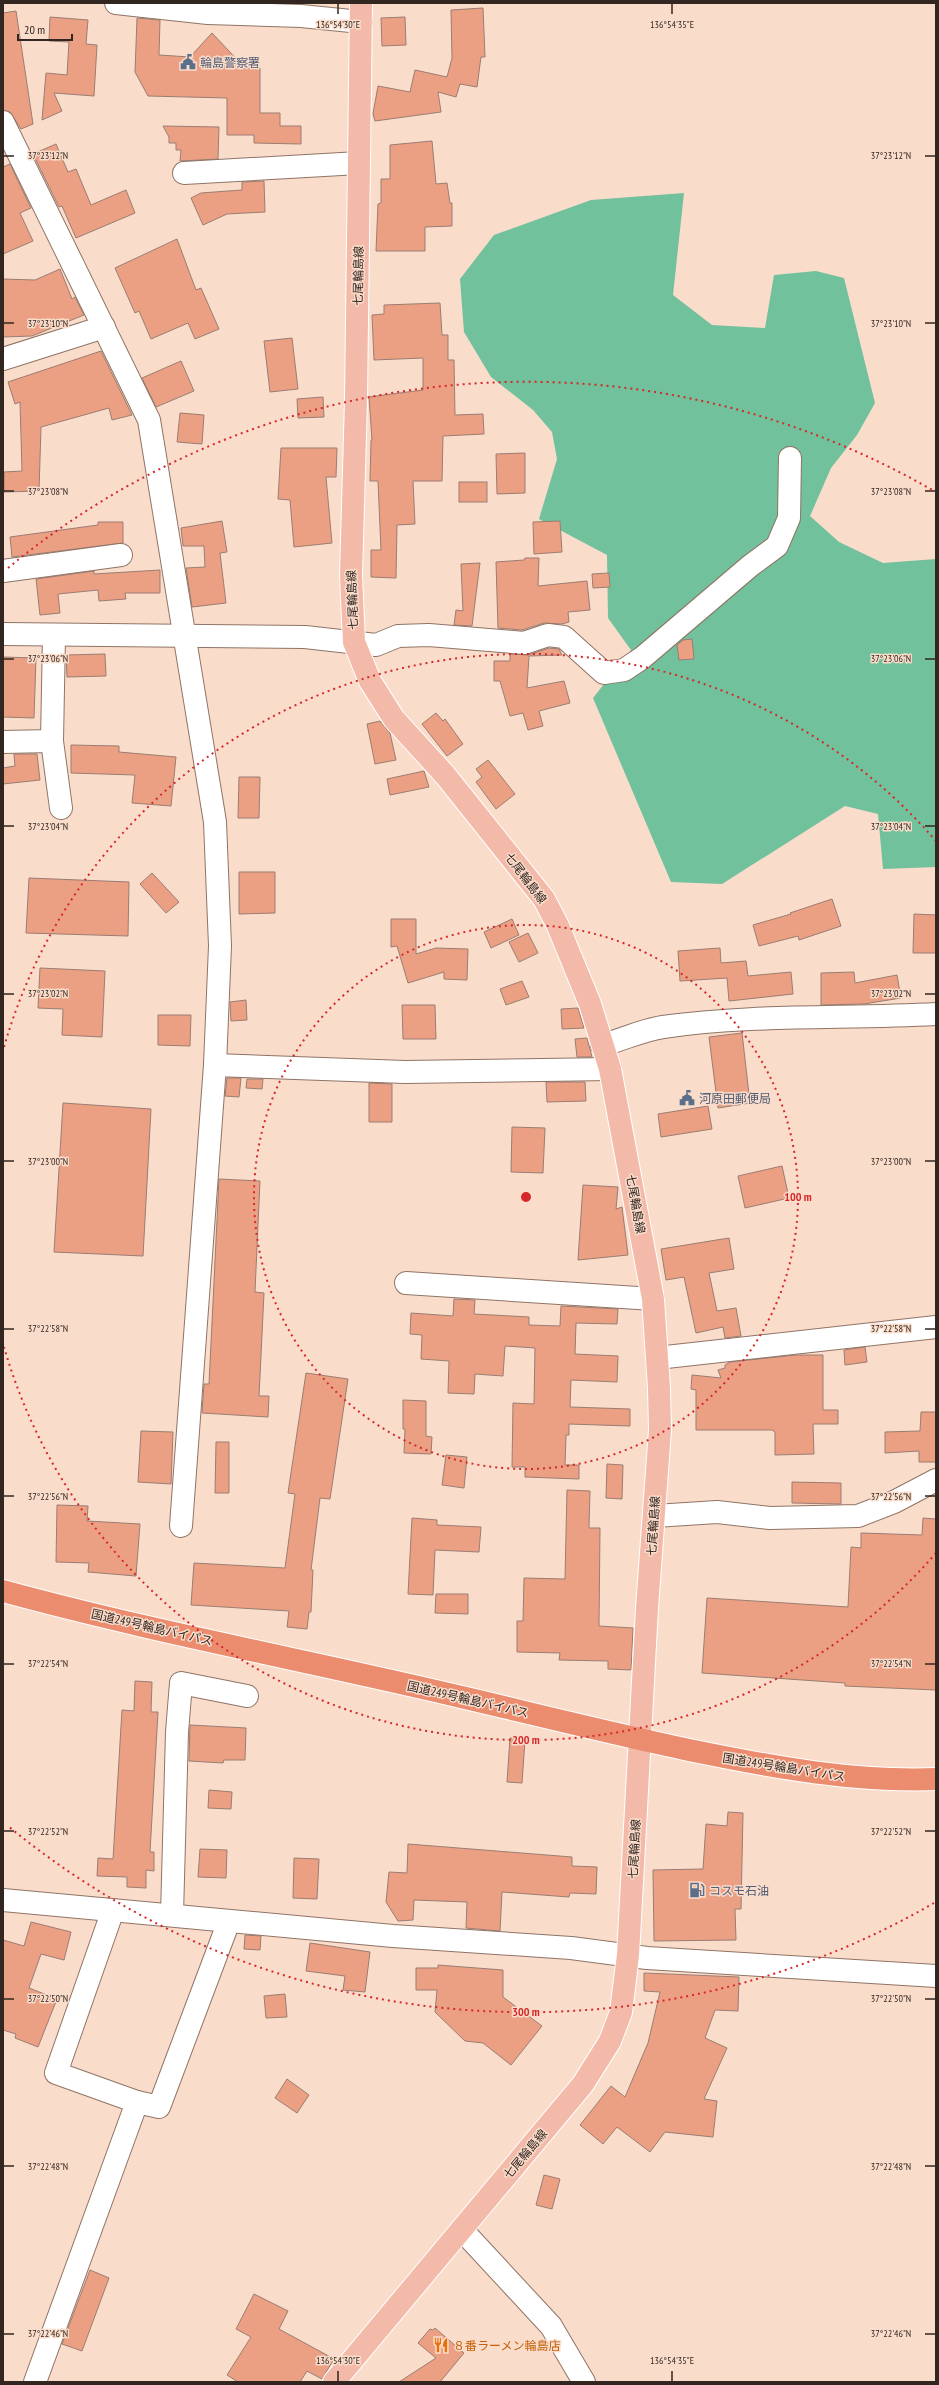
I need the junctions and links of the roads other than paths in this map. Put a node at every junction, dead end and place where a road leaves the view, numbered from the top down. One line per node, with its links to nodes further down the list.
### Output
1 (116, 3): 2 (street)
2 (361, 12): 4 (main road, 七尾輪島線)
3 (3, 122): 6 (street)
4 (359, 163): 5 (street); 14 (main road, 七尾輪島線)
5 (184, 173)
6 (104, 327): 7 (street); 13 (street)
7 (3, 359)
8 (790, 458): 14 (street)
9 (121, 555): 10 (street)
10 (3, 571)
11 (3, 634): 12 (street)
12 (54, 635): 13 (street); 16 (street)
13 (185, 636): 14 (street); 20 (street)
14 (354, 642): 19 (main road, 七尾輪島線)
15 (3, 742): 16 (street)
16 (52, 742): 17 (street)
17 (61, 808)
18 (936, 1014): 19 (street)
19 (602, 1044): 21 (main road, 七尾輪島線)
20 (215, 1065): 21 (street); 28 (street)
21 (610, 1069): 23 (main road, 七尾輪島線)
22 (406, 1283): 23 (street)
23 (652, 1299): 25 (main road, 七尾輪島線)
24 (936, 1327): 25 (street)
25 (657, 1358): 27 (main road, 七尾輪島線)
26 (936, 1480): 27 (street)
27 (655, 1516): 31 (main road, 七尾輪島線)
28 (181, 1526)
29 (3, 1591): 31 (highway, 国道249号輪島バイパス)
30 (247, 1696): 35 (street)
31 (640, 1739): 32 (highway, 国道249号輪島バイパス); 37 (main road, 七尾輪島線)
32 (936, 1779)
33 (3, 1900): 34 (street)
34 (113, 1910): 35 (street); 39 (street)
35 (172, 1915): 36 (street)
36 (229, 1921): 37 (street); 39 (street)
37 (628, 1955): 38 (street); 40 (main road, 七尾輪島線)
38 (936, 1976)
39 (137, 2102): 41 (street)
40 (462, 2230): 42 (main road, 七尾輪島線); 43 (street)
41 (34, 2382)
42 (334, 2382)
43 (584, 2382)

